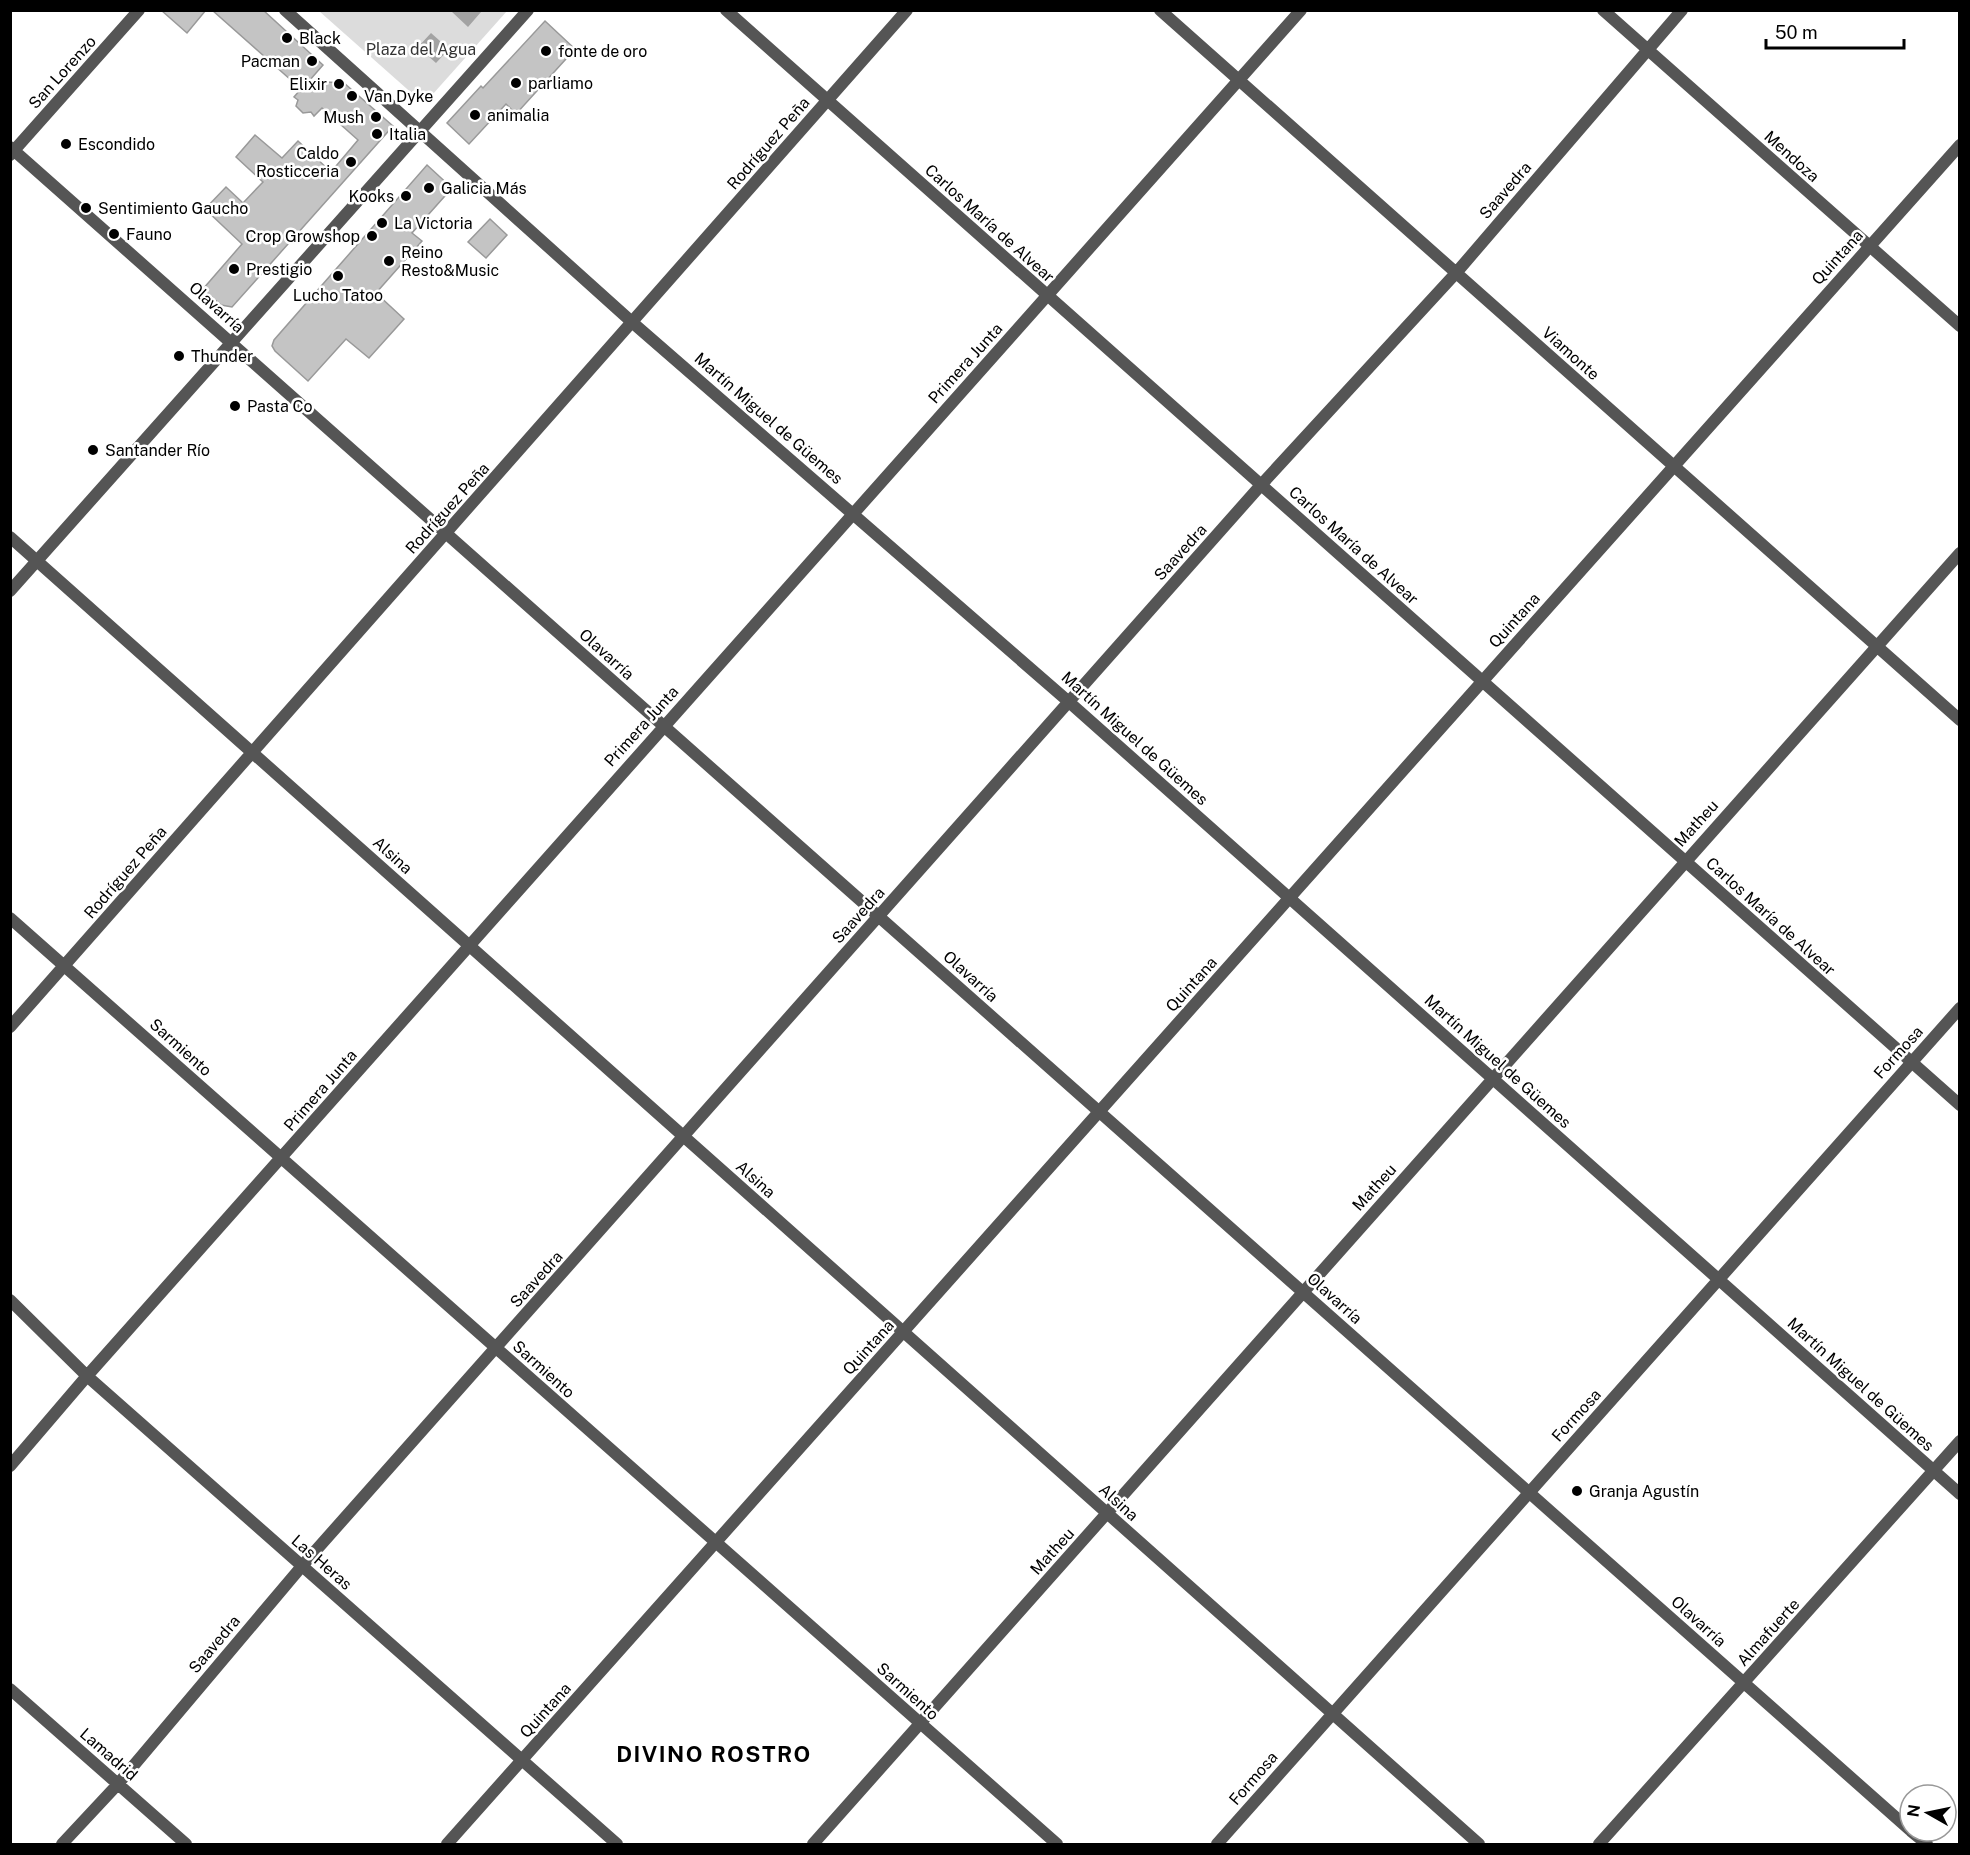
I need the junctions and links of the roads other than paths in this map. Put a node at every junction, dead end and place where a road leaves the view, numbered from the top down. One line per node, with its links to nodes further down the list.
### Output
1 (139, 10): 15 (street, San Lorenzo)
2 (285, 10): 13 (street, Martín Miguel de Güemes)
3 (528, 10): 13 (street)
4 (726, 10): 12 (street, Carlos María de Alvear)
5 (908, 10): 12 (street, Rodríguez Peña)
6 (1160, 10): 11 (street, Viamonte)
7 (1301, 10): 11 (street, Primera Junta)
8 (1603, 10): 10 (street, Mendoza)
9 (1682, 10): 10 (street, Saavedra)
10 (1647, 50): 16 (street, Mendoza); 17 (street, Saavedra)
11 (1239, 80): 17 (street, Viamonte); 18 (street, Primera Junta)
12 (827, 100): 18 (street, Carlos María de Alvear); 19 (street, Rodríguez Peña)
13 (420, 131): 19 (street, Martín Miguel de Güemes); 21 (street)
14 (1959, 144): 16 (street, Quintana)
15 (12, 151): 21 (street, Olavarría)
16 (1869, 246): 20 (street, Mendoza); 22 (street, Quintana)
17 (1456, 273): 22 (street, Viamonte); 23 (street, Saavedra)
18 (1047, 295): 23 (street, Carlos María de Alvear); 24 (street, Primera Junta)
19 (633, 323): 24 (street, Martín Miguel de Güemes); 25 (street, Rodríguez Peña)
20 (1959, 326)
21 (232, 343): 25 (street, Olavarría); 28 (street)
22 (1673, 466): 30 (street, Viamonte); 31 (street, Quintana)
23 (1261, 485): 31 (street, Carlos María de Alvear); 32 (street, Saavedra)
24 (853, 512): 32 (street, Martín Miguel de Güemes); 34 (street, Primera Junta)
25 (447, 533): 34 (street, Olavarría); 35 (street, Rodríguez Peña)
26 (10, 537): 28 (street, Alsina)
27 (1959, 553): 30 (street, Matheu)
28 (37, 561): 29 (street); 35 (street, Alsina)
29 (10, 591)
30 (1875, 645): 33 (street, Viamonte); 36 (street, Matheu)
31 (1482, 681): 36 (street, Carlos María de Alvear); 37 (street, Quintana)
32 (1069, 702): 37 (street, Martín Miguel de Güemes); 38 (street, Saavedra)
33 (1959, 720)
34 (664, 726): 38 (street, Olavarría); 40 (street, Primera Junta)
35 (253, 752): 40 (street, Alsina); 41 (street, Rodríguez Peña)
36 (1684, 861): 44 (street, Carlos María de Alvear); 45 (street, Matheu)
37 (1289, 898): 45 (street, Martín Miguel de Güemes); 47 (street, Quintana)
38 (879, 916): 47 (street, Olavarría); 48 (street, Saavedra)
39 (10, 918): 41 (street, Sarmiento)
40 (469, 946): 48 (street, Alsina); 49 (street, Primera Junta)
41 (64, 965): 43 (street, Rodríguez Peña); 49 (street, Sarmiento)
42 (1959, 1008): 44 (street, Formosa)
43 (10, 1027)
44 (1911, 1062): 46 (street, Carlos María de Alvear); 50 (street, Formosa)
45 (1492, 1078): 50 (street, Martín Miguel de Güemes); 51 (street, Matheu)
46 (1959, 1105)
47 (1099, 1111): 51 (street, Olavarría); 53 (street, Quintana)
48 (684, 1137): 53 (street, Alsina); 54 (street, Saavedra)
49 (282, 1158): 54 (street, Sarmiento); 55 (street, Primera Junta)
50 (1718, 1279): 58 (street, Martín Miguel de Güemes); 59 (street, Formosa)
51 (1303, 1292): 59 (street, Olavarría); 61 (street, Matheu)
52 (10, 1300): 55 (street, Las Heras)
53 (903, 1332): 61 (street, Alsina); 62 (street, Quintana)
54 (496, 1348): 62 (street, Sarmiento); 63 (street, Saavedra)
55 (87, 1377): 57 (street, Primera Junta); 63 (street, Las Heras)
56 (1959, 1441): 58 (street, Almafuerte)
57 (10, 1466)
58 (1933, 1471): 60 (street, Martín Miguel de Güemes); 64 (street, Almafuerte)
59 (1529, 1492): 64 (street, Olavarría); 66 (street, Formosa)
60 (1959, 1494)
61 (1107, 1514): 66 (street, Alsina); 67 (street, Matheu)
62 (716, 1543): 67 (street, Sarmiento); 68 (street, Quintana)
63 (302, 1566): 68 (street, Las Heras); 69 (street, Saavedra)
64 (1744, 1683): 70 (street, Olavarría); 79 (street, Almafuerte)
65 (10, 1689): 69 (street, Lamadrid)
66 (1332, 1714): 77 (street, Formosa); 78 (street, Alsina)
67 (921, 1724): 75 (street, Matheu); 76 (street, Sarmiento)
68 (522, 1761): 73 (street, Quintana); 74 (street, Las Heras)
69 (118, 1784): 71 (street, Saavedra); 72 (street, Lamadrid)
70 (1898, 1819)
71 (62, 1845)
72 (186, 1845)
73 (447, 1845)
74 (617, 1845)
75 (813, 1845)
76 (1057, 1845)
77 (1216, 1845)
78 (1479, 1845)
79 (1599, 1845)

